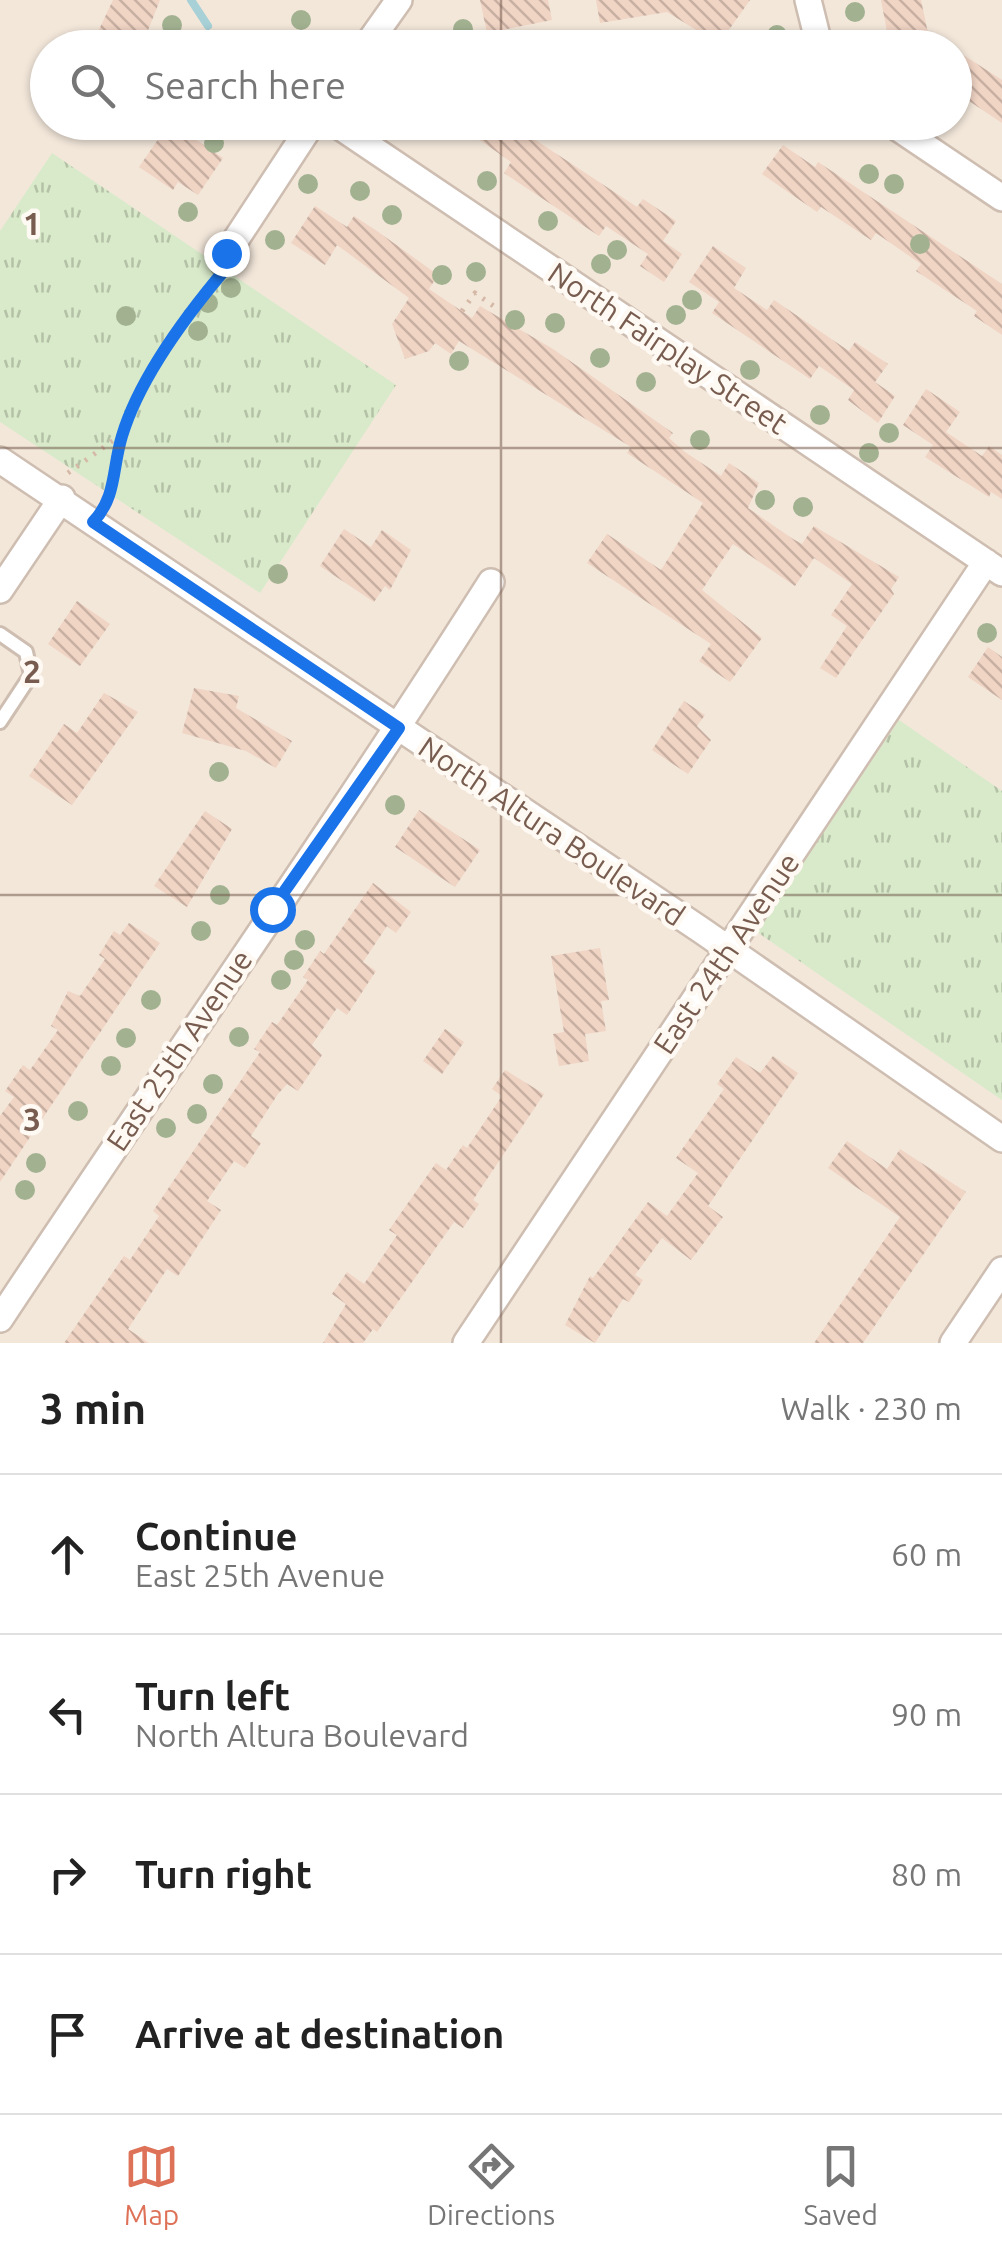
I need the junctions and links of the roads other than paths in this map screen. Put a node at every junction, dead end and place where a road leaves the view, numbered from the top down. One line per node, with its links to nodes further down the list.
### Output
1 (399, 0): 3 (street)
2 (808, 0): 4 (street)
3 (378, 30)
4 (816, 30)
5 (300, 140): 9 (street)
6 (360, 140): 12 (street, North Fairplay Street)
7 (916, 140): 8 (street)
8 (1002, 198)
9 (226, 253)
10 (0, 460): 11 (street, North Altura Boulevard)
11 (52, 492): 14 (street); 17 (street, North Altura Boulevard)
12 (994, 567): 18 (street, East 24th Avenue)
13 (491, 582): 17 (street, East 25th Avenue)
14 (0, 590)
15 (0, 634): 16 (lane)
16 (0, 722)
17 (399, 728): 18 (street, North Altura Boulevard); 21 (street, East 25th Avenue)
18 (729, 949): 19 (street, North Altura Boulevard); 22 (street, East 24th Avenue)
19 (1002, 1139)
20 (1002, 1270): 23 (street)
21 (0, 1319)
22 (466, 1343)
23 (953, 1343)

